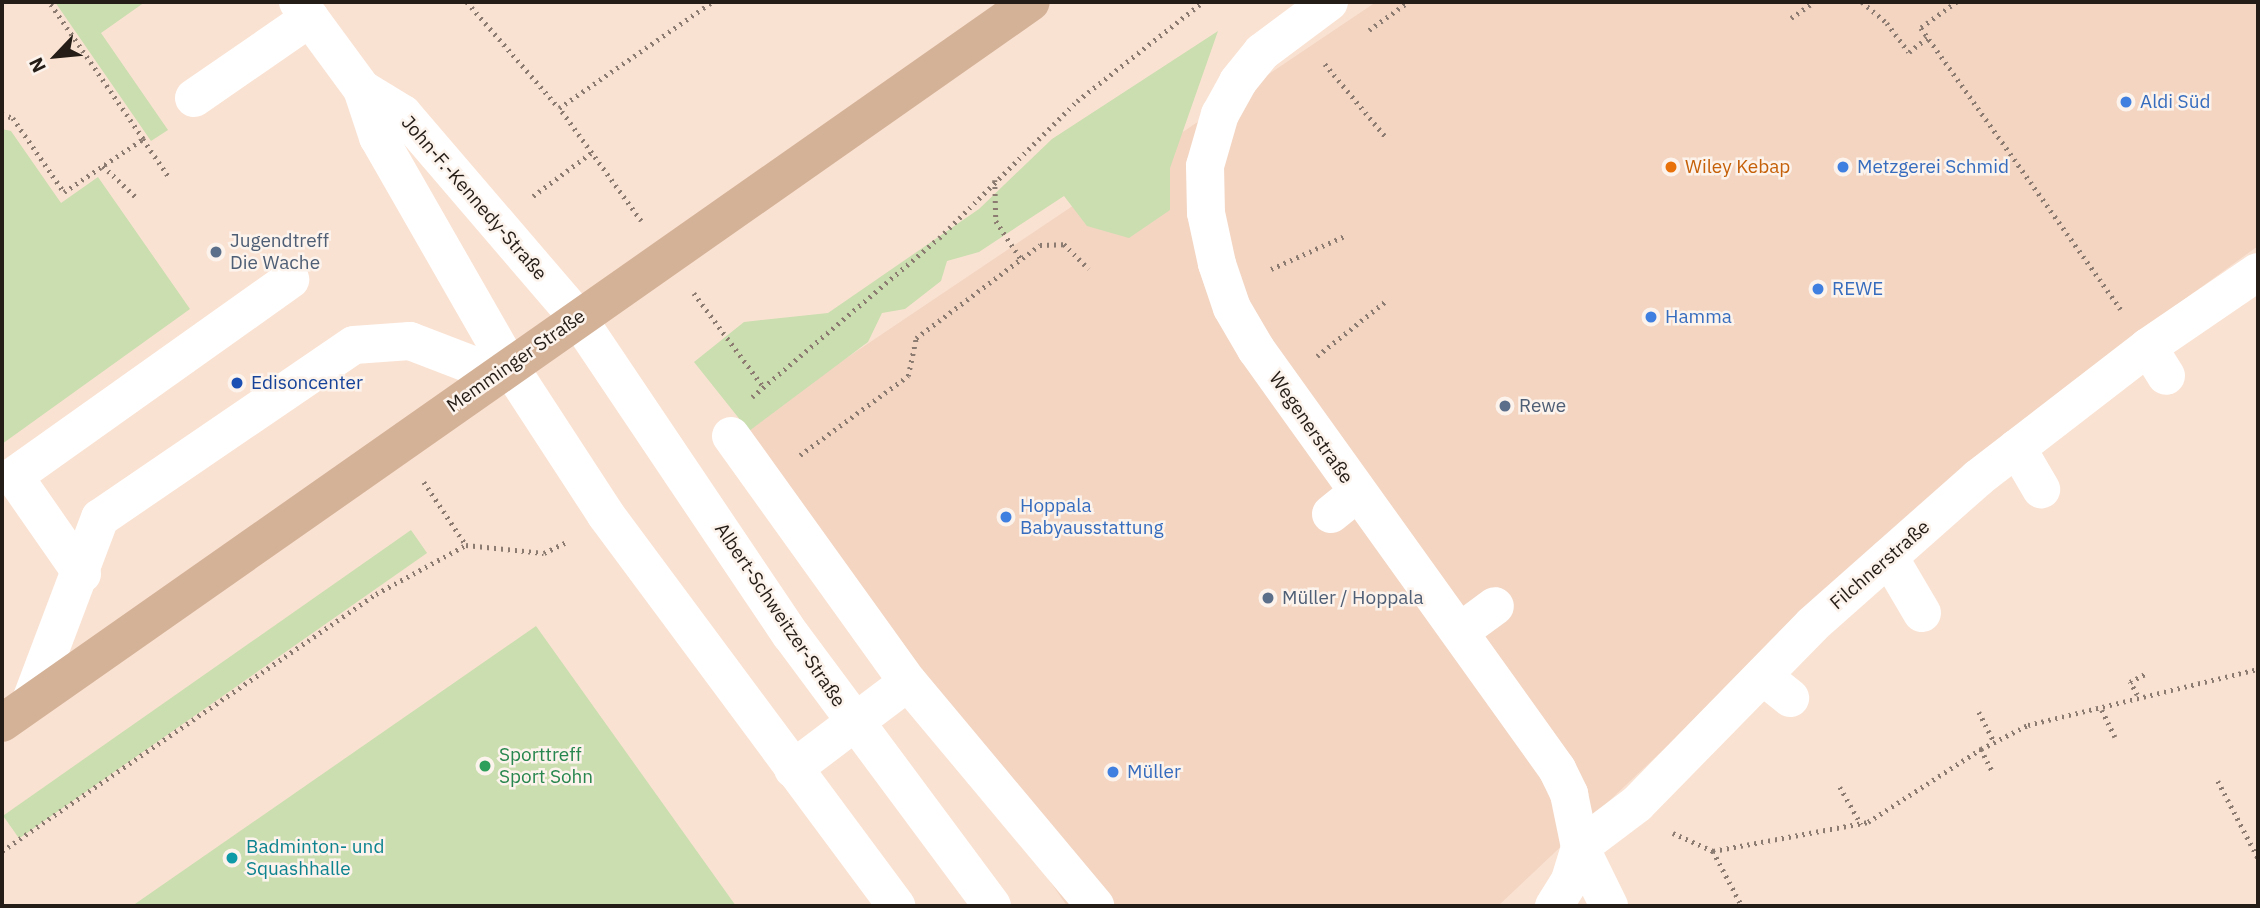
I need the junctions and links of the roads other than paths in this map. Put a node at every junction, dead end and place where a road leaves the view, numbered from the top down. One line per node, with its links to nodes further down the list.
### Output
1 (1031, 2): 8 (main road, Memminger Straße)
2 (1329, 2): 17 (street, Wegenerstraße)
3 (304, 10): 4 (street, John-F.-Kennedy-Straße); 5 (street)
4 (362, 89): 8 (street, John-F.-Kennedy-Straße); 9 (street, John-F.-Kennedy-Straße)
5 (194, 98)
6 (2258, 272): 11 (street, Filchnerstraße)
7 (290, 280): 14 (street)
8 (577, 317): 9 (main road, Memminger Straße); 20 (street, Albert-Schweitzer-Straße)
9 (502, 370): 14 (street); 19 (main road, Memminger Straße); 21 (street)
10 (738, 420): 18 (street)
11 (2017, 448): 12 (street); 13 (street, Filchnerstraße)
12 (2041, 489)
13 (1889, 557): 16 (street); 22 (street, Filchnerstraße)
14 (82, 574): 19 (street)
15 (1495, 606): 17 (street)
16 (1922, 613)
17 (1461, 631): 22 (street, Wegenerstraße)
18 (908, 682): 20 (street); 26 (street)
19 (16, 713)
20 (855, 723): 21 (street); 25 (street, Albert-Schweitzer-Straße)
21 (793, 769): 24 (street)
22 (1580, 846): 23 (street); 27 (street)
23 (1614, 902)
24 (896, 906)
25 (992, 906)
26 (1095, 906)
27 (1554, 906)

